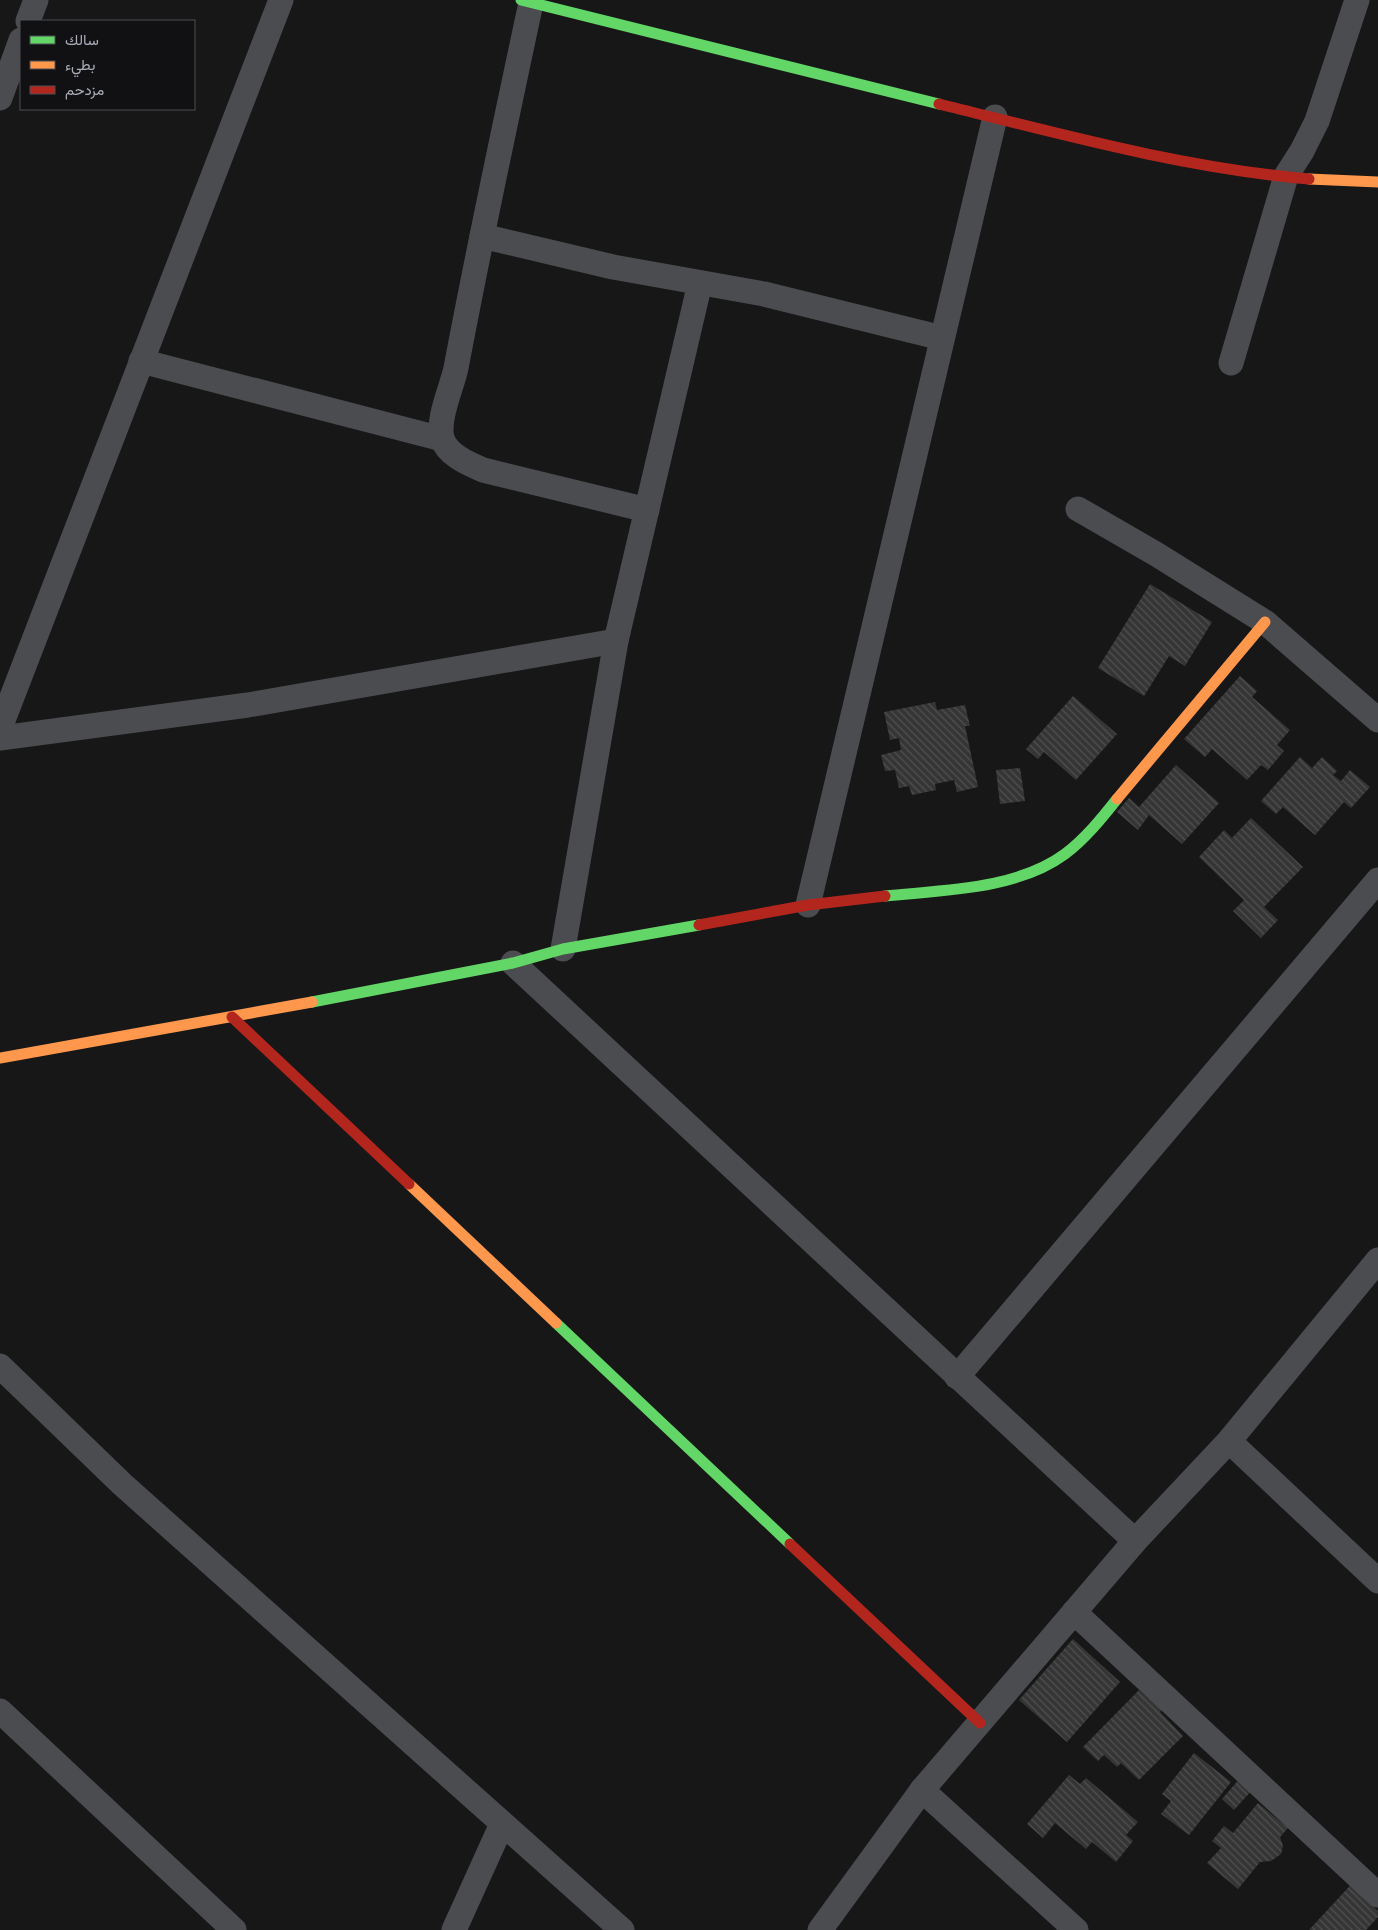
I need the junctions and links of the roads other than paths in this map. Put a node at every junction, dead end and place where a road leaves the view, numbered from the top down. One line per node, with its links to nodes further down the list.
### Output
1 (36, 0): 5 (street)
2 (281, 0): 14 (street)
3 (1357, 0): 9 (street)
4 (526, 1): 8 (street); 11 (street)
5 (28, 20)
6 (20, 43): 7 (street)
7 (0, 98)
8 (995, 117): 9 (street); 13 (street)
9 (1286, 176): 10 (street); 15 (street)
10 (1378, 182)
11 (482, 236): 12 (street); 16 (street)
12 (700, 283): 13 (street); 18 (street)
13 (942, 338): 25 (street)
14 (141, 362): 16 (street); 22 (street)
15 (1231, 363)
16 (442, 439): 18 (street)
17 (1078, 509): 19 (street)
18 (647, 510): 20 (street)
19 (1265, 622): 21 (street); 25 (street)
20 (616, 641): 23 (street); 26 (street)
21 (1378, 720)
22 (0, 728)
23 (0, 738)
24 (1378, 880): 32 (street)
25 (808, 904): 26 (street)
26 (563, 948): 27 (street)
27 (513, 962): 28 (street); 32 (street)
28 (232, 1018): 29 (street); 38 (street)
29 (0, 1058)
30 (1378, 1260): 33 (street)
31 (0, 1366): 40 (street)
32 (957, 1377): 34 (street)
33 (1229, 1441): 34 (street); 35 (street)
34 (1135, 1541): 36 (street)
35 (1378, 1581)
36 (1074, 1612): 38 (street); 41 (street)
37 (0, 1712): 42 (street)
38 (980, 1724): 39 (street)
39 (922, 1790): 45 (street); 46 (street)
40 (502, 1824): 43 (street); 44 (street)
41 (1378, 1895)
42 (234, 1930)
43 (454, 1930)
44 (622, 1930)
45 (820, 1930)
46 (1076, 1930)

